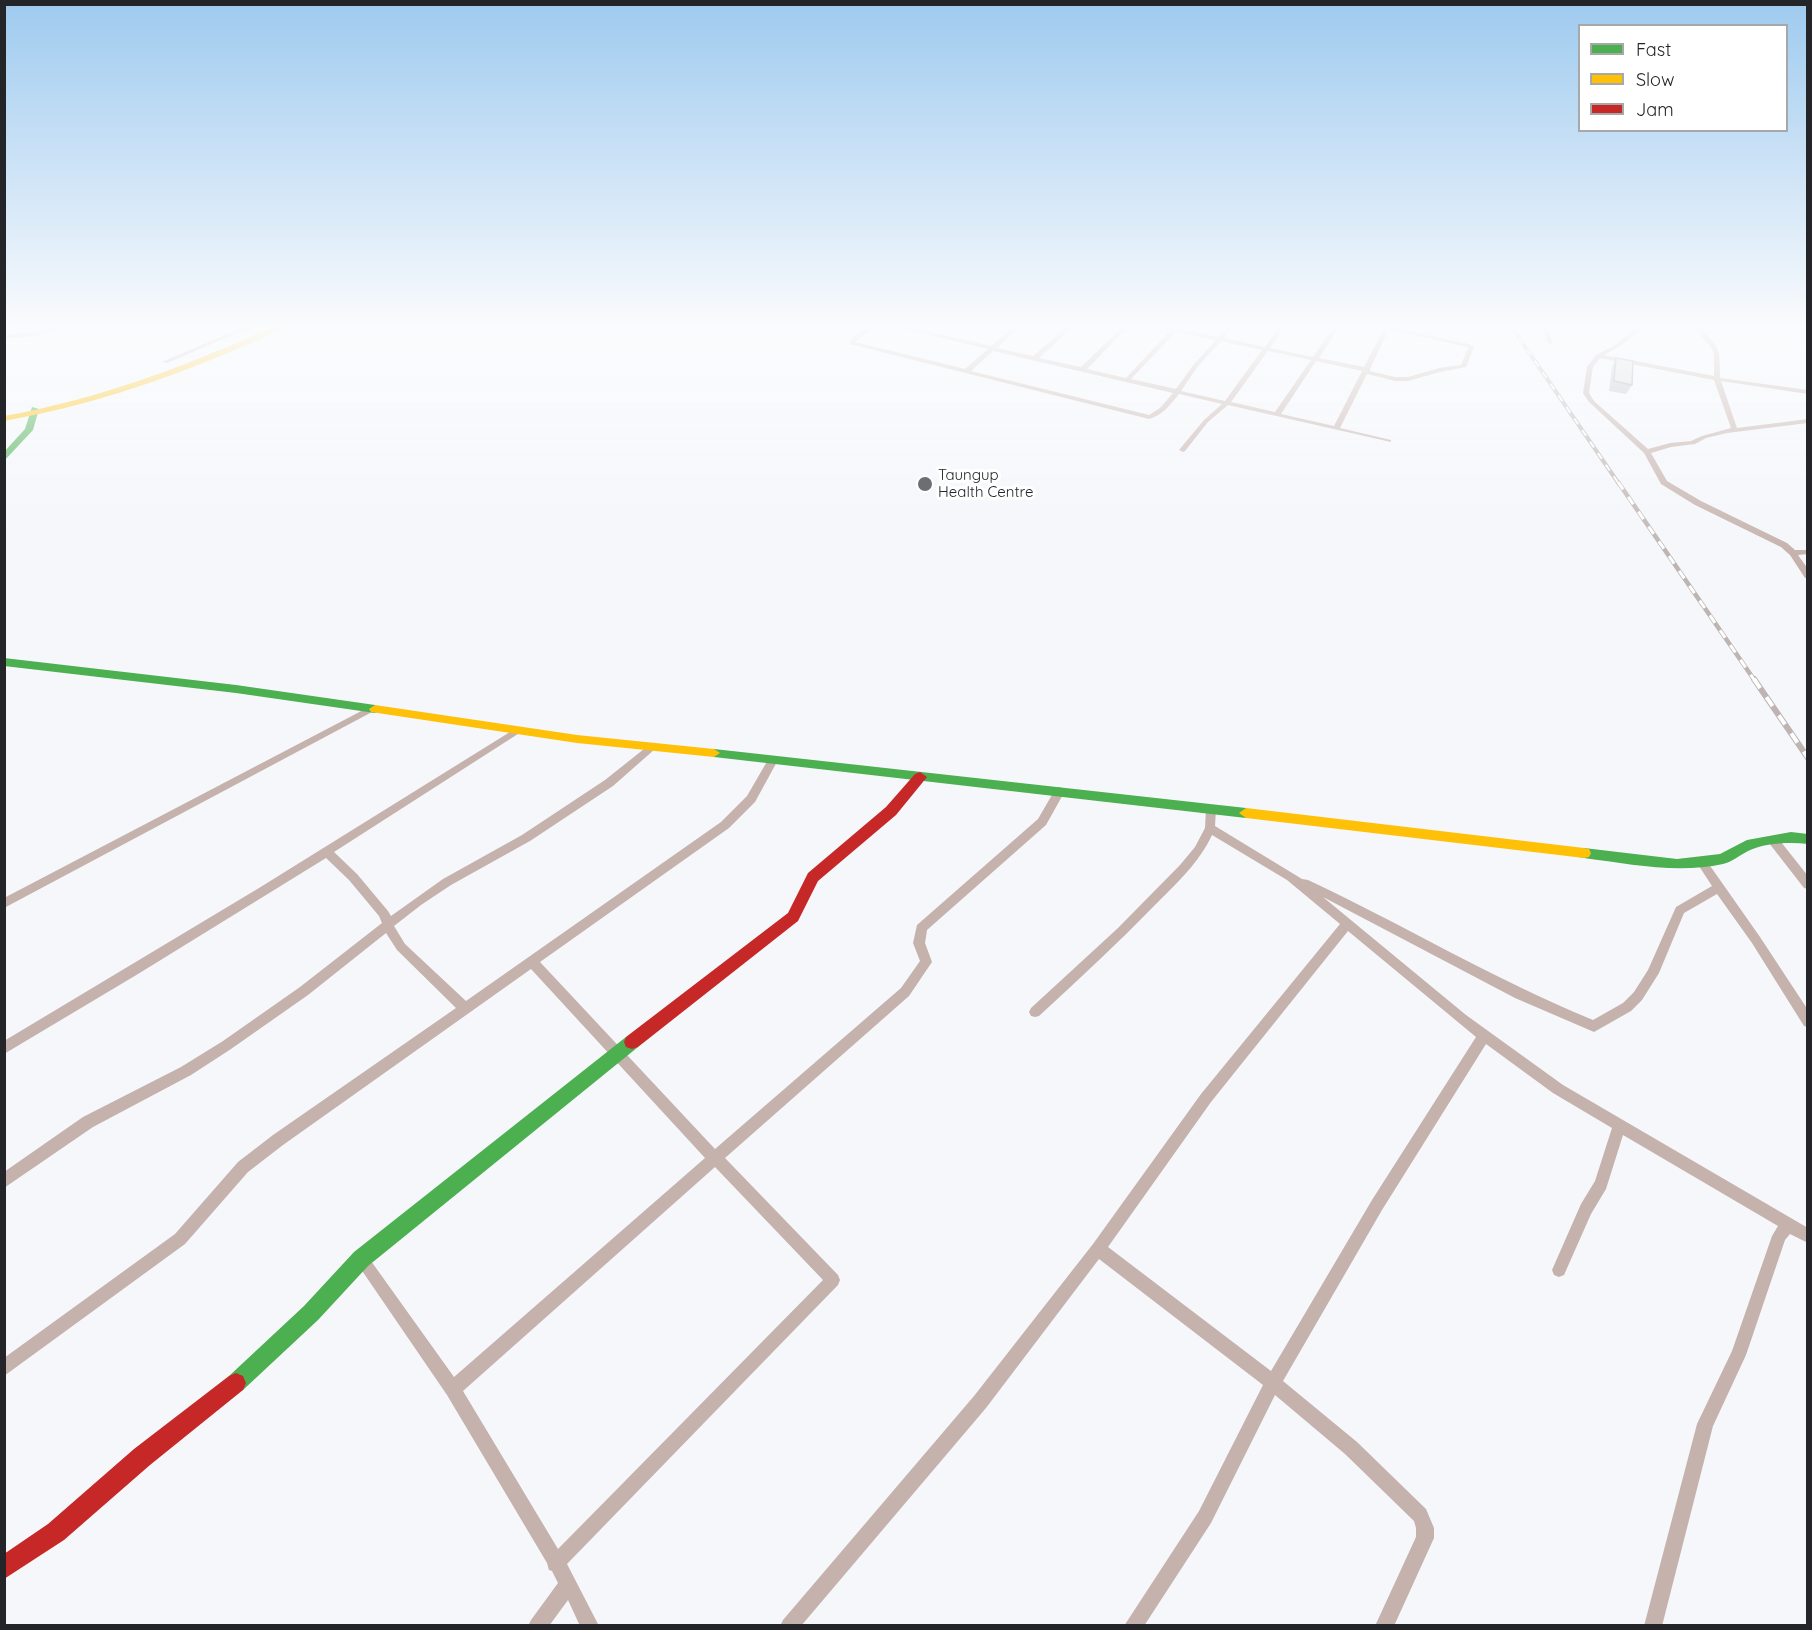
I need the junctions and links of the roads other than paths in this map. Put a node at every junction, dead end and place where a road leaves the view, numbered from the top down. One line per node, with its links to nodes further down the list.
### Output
1 (66, 402): 11 (street)
2 (72, 402): 11 (street)
3 (1088, 402): 4 (street)
4 (1168, 402)
5 (1219, 402): 10 (street)
6 (1286, 402): 13 (street)
7 (1350, 402): 16 (street)
8 (1594, 402): 20 (street)
9 (1725, 402): 17 (street)
10 (1227, 404): 13 (street); 19 (street)
11 (35, 412): 12 (street); 14 (street); 21 (street)
12 (4, 413)
13 (1277, 415): 16 (street)
14 (4, 419)
15 (1808, 421): 17 (street)
16 (1336, 429): 18 (street)
17 (1735, 431): 20 (street)
18 (1389, 441)
19 (1183, 450)
20 (1647, 452): 23 (street)
21 (4, 458)
22 (1808, 552): 23 (street)
23 (1793, 553): 24 (street)
24 (1808, 576)
25 (4, 662): 26 (street)
26 (369, 710): 27 (street); 41 (street)
27 (518, 730): 28 (street); 36 (street)
28 (652, 747): 29 (street); 43 (street)
29 (773, 760): 30 (street); 44 (street)
30 (920, 777): 31 (street); 50 (street)
31 (1060, 790): 32 (street); 52 (street)
32 (1211, 809): 33 (street); 37 (street)
33 (1210, 828): 38 (street); 46 (street)
34 (1808, 839): 35 (street)
35 (1773, 840): 37 (street); 39 (street)
36 (327, 852): 43 (street); 49 (street)
37 (1702, 863): 40 (street)
38 (1291, 877): 40 (street); 42 (street)
39 (1808, 885)
40 (1718, 888): 47 (street)
41 (4, 904)
42 (1348, 923): 48 (street); 56 (street)
43 (387, 926): 45 (street); 53 (street)
44 (531, 962): 45 (street); 50 (street)
45 (466, 1009): 59 (street)
46 (1035, 1012)
47 (1808, 1022)
48 (1484, 1036): 51 (street); 60 (street)
49 (4, 1048)
50 (616, 1054): 52 (street); 57 (street)
51 (1619, 1126): 54 (street); 58 (street)
52 (715, 1158): 61 (street); 62 (street)
53 (4, 1181)
54 (1788, 1225): 55 (street); 70 (street)
55 (1808, 1236)
56 (1098, 1249): 60 (street); 67 (street)
57 (361, 1258): 61 (street); 63 (street)
58 (1559, 1270)
59 (4, 1368)
60 (1273, 1383): 68 (street); 69 (street)
61 (453, 1389): 62 (street)
62 (555, 1563): 64 (street)
63 (4, 1568)
64 (569, 1584): 65 (street); 66 (street)
65 (537, 1626)
66 (590, 1626)
67 (789, 1626)
68 (1133, 1626)
69 (1384, 1626)
70 (1653, 1626)

